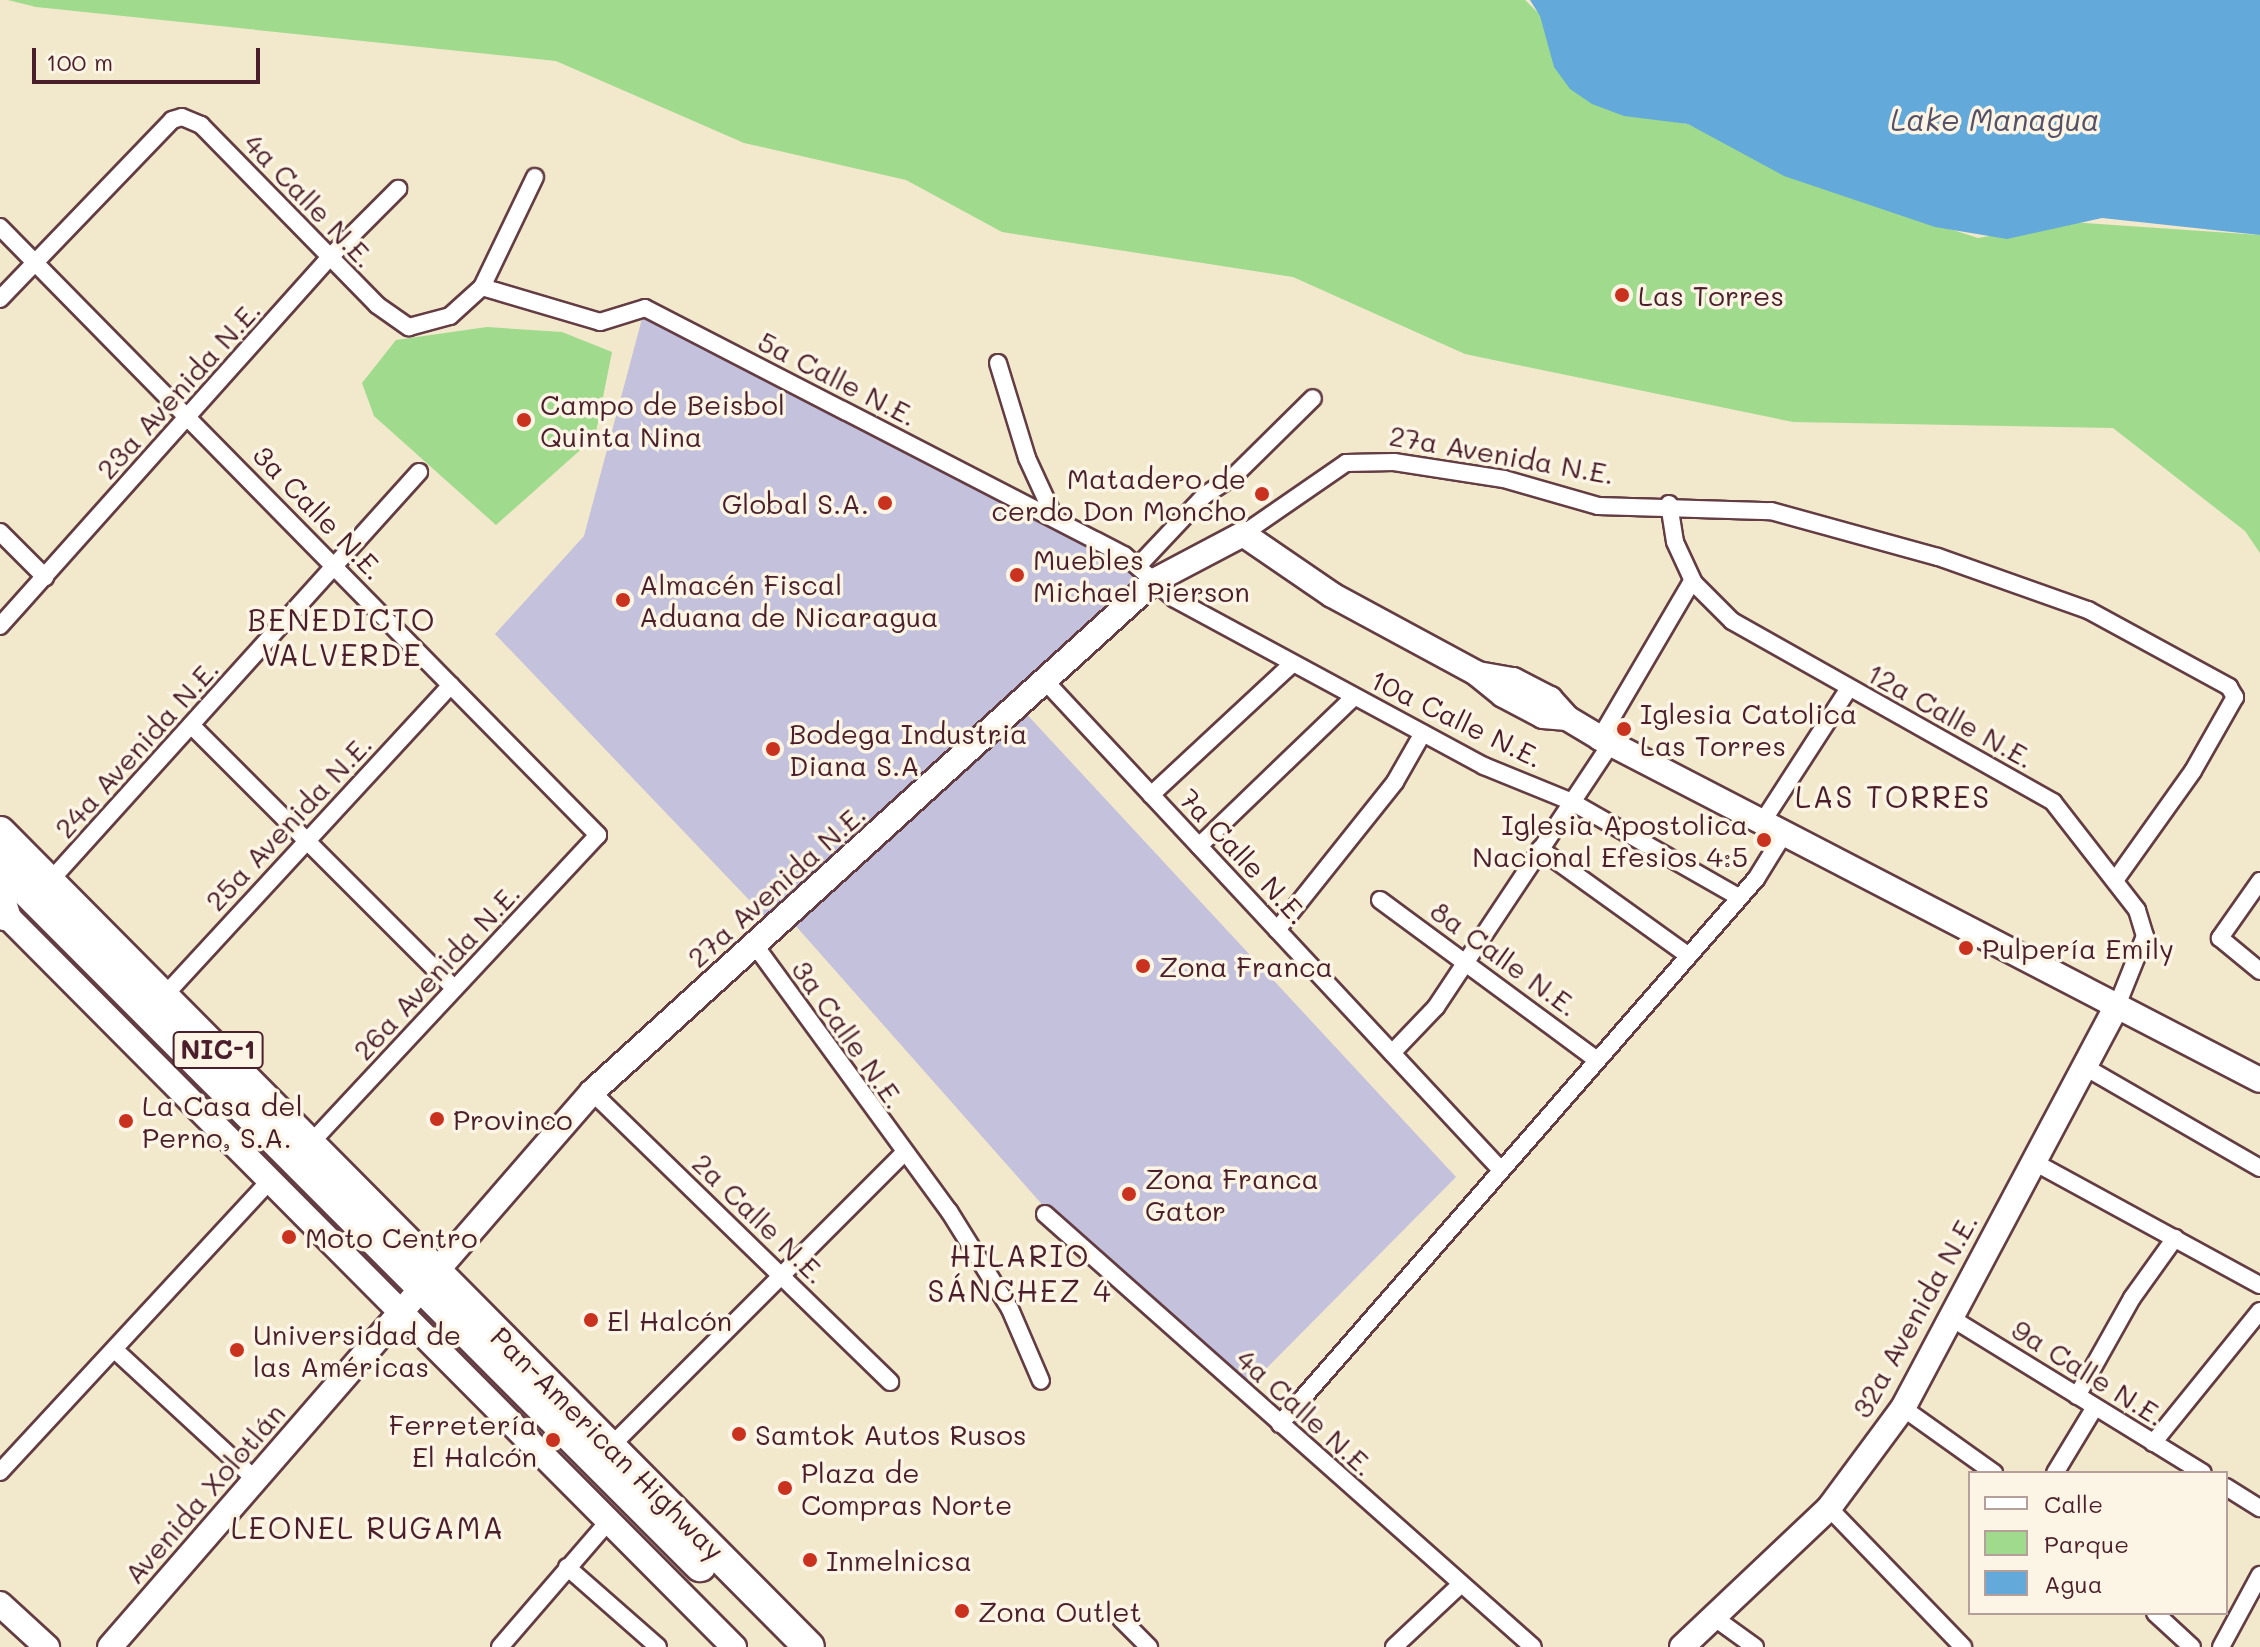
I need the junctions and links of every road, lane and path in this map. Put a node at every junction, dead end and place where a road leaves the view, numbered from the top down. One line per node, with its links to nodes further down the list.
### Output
1 (535, 177): 6 (street)
2 (398, 189): 4 (street, 23a Avenida N.E.)
3 (0, 227): 5 (street, 3a Calle N.E.)
4 (329, 258): 5 (street, 4a Calle N.E.); 6 (street, 4a Calle N.E.); 10 (street, 23a Avenida N.E.)
5 (35, 262): 7 (street); 10 (street, 3a Calle N.E.)
6 (482, 287): 13 (street, 5a Calle N.E.)
7 (0, 299)
8 (998, 363): 13 (street)
9 (1313, 398): 17 (street)
10 (190, 415): 16 (street, 3a Calle N.E.); 18 (street, 23a Avenida N.E.)
11 (419, 472): 16 (street, 24a Avenida N.E.)
12 (1669, 504): 15 (street, 27a Avenida N.E.); 19 (street, 12a Calle N.E.); 38 (street, 27a Avenida N.E.)
13 (1055, 519): 17 (street, 5a Calle N.E.)
14 (0, 532): 18 (street)
15 (1243, 534): 17 (street, 27a Avenida N.E.); 28 (street)
16 (336, 567): 23 (street, 3a Calle N.E.); 26 (street, 24a Avenida N.E.)
17 (1146, 573): 21 (street, 10a Calle N.E.); 22 (street, 27a Avenida N.E.)
18 (45, 577): 20 (street, 23a Avenida N.E.)
19 (1692, 581): 24 (street, 12a Calle N.E.); 28 (street)
20 (0, 626)
21 (1292, 664): 25 (street, 10a Calle N.E.); 29 (street)
22 (1047, 683): 29 (street, 7a Calle N.E.); 45 (street, 27a Avenida N.E.)
23 (451, 685): 33 (street, 3a Calle N.E.); 34 (street, 25a Avenida N.E.)
24 (1849, 688): 31 (street); 38 (street, 12a Calle N.E.)
25 (1354, 697): 27 (street, 10a Calle N.E.); 35 (street)
26 (192, 726): 34 (street); 39 (street, 24a Avenida N.E.)
27 (1423, 733): 30 (street, 10a Calle N.E.); 44 (street)
28 (1606, 741): 30 (street); 31 (street)
29 (1151, 795): 35 (street, 7a Calle N.E.)
30 (1572, 802): 36 (street); 41 (street, 10a Calle N.E.)
31 (1774, 827): 41 (street); 51 (street)
32 (0, 832): 39 (highway, Pan-American Highway / NIC-1)
33 (598, 835): 49 (street, 26a Avenida N.E.)
34 (306, 840): 49 (street); 50 (street, 25a Avenida N.E.)
35 (1199, 846): 44 (street, 7a Calle N.E.)
36 (1540, 849): 46 (street); 47 (street)
37 (0, 865): 67 (highway, Pan-American Highway / NIC-1)
38 (2116, 879): 51 (street, 12a Calle N.E.)
39 (50, 881): 50 (highway, Pan-American Highway / NIC-1)
40 (2260, 881): 48 (street)
41 (1740, 898): 46 (street)
42 (1380, 900): 47 (street, 8a Calle N.E.)
43 (1, 911): 62 (street)
44 (1277, 930): 52 (street, 7a Calle N.E.)
45 (754, 944): 56 (street, 27a Avenida N.E.); 58 (street, 3a Calle N.E.)
46 (1689, 956): 53 (street)
47 (1467, 961): 52 (street); 53 (street, 8a Calle N.E.)
48 (2260, 971)
49 (454, 988): 57 (street, 26a Avenida N.E.)
50 (164, 996): 57 (highway, Pan-American Highway / NIC-1)
51 (2116, 1008): 54 (street, 32a Avenida N.E.); 55 (street)
52 (1392, 1053): 61 (street, 7a Calle N.E.)
53 (1597, 1060): 61 (street)
54 (2085, 1067): 59 (street, 32a Avenida N.E.); 60 (street)
55 (2260, 1080)
56 (592, 1092): 65 (street, 2a Calle N.E.); 67 (street, 27a Avenida N.E.)
57 (312, 1142): 67 (highway, Pan-American Highway / NIC-1)
58 (903, 1154): 65 (street); 71 (street, 3a Calle N.E.)
59 (2034, 1162): 64 (street); 69 (street, 32a Avenida N.E.)
60 (2260, 1168)
61 (1501, 1170): 76 (street)
62 (271, 1179): 67 (street); 70 (street)
63 (1045, 1214): 76 (street, 4a Calle N.E.)
64 (2175, 1238): 66 (street); 73 (street)
65 (779, 1273): 72 (street, 2a Calle N.E.); 78 (street)
66 (2260, 1285)
67 (420, 1290): 78 (highway, Pan-American Highway / NIC-1); 83 (street, Avenida Xolotlán); 87 (street); 101 (highway, Pan-American Highway / NIC-1)
68 (2260, 1311): 77 (street)
69 (1948, 1316): 73 (street, 9a Calle N.E.); 75 (street, 32a Avenida N.E.)
70 (115, 1350): 82 (street); 83 (street)
71 (1041, 1381)
72 (890, 1382)
73 (2077, 1396): 74 (street, 9a Calle N.E.)
74 (2095, 1407): 77 (street, 9a Calle N.E.); 80 (street)
75 (1903, 1408): 79 (street); 85 (street, 32a Avenida N.E.)
76 (1280, 1424): 90 (street, 4a Calle N.E.)
77 (2153, 1443): 81 (street, 9a Calle N.E.)
78 (611, 1446): 102 (highway, Pan-American Highway / NIC-1)
79 (1991, 1471)
80 (2056, 1471)
81 (2200, 1471)
82 (0, 1472)
83 (255, 1479): 97 (street, Avenida Xolotlán)
84 (2228, 1488): 86 (street)
85 (1829, 1508): 93 (street, 32a Avenida N.E.); 95 (street)
86 (2260, 1508)
87 (608, 1522): 88 (street); 100 (street)
88 (567, 1567): 98 (street); 99 (street)
89 (2260, 1575): 109 (street)
90 (1459, 1586): 104 (street); 105 (street, 4a Calle N.E.)
91 (0, 1604): 96 (street)
92 (2157, 1615): 108 (street)
93 (1712, 1616): 106 (street, 32a Avenida N.E.); 107 (street)
94 (1121, 1619): 103 (street)
95 (1958, 1645)
96 (47, 1647)
97 (110, 1647)
98 (500, 1647)
99 (658, 1647)
100 (734, 1647)
101 (780, 1647)
102 (809, 1647)
103 (1149, 1647)
104 (1394, 1647)
105 (1533, 1647)
106 (1682, 1647)
107 (1755, 1647)
108 (2192, 1647)
109 (2221, 1647)

